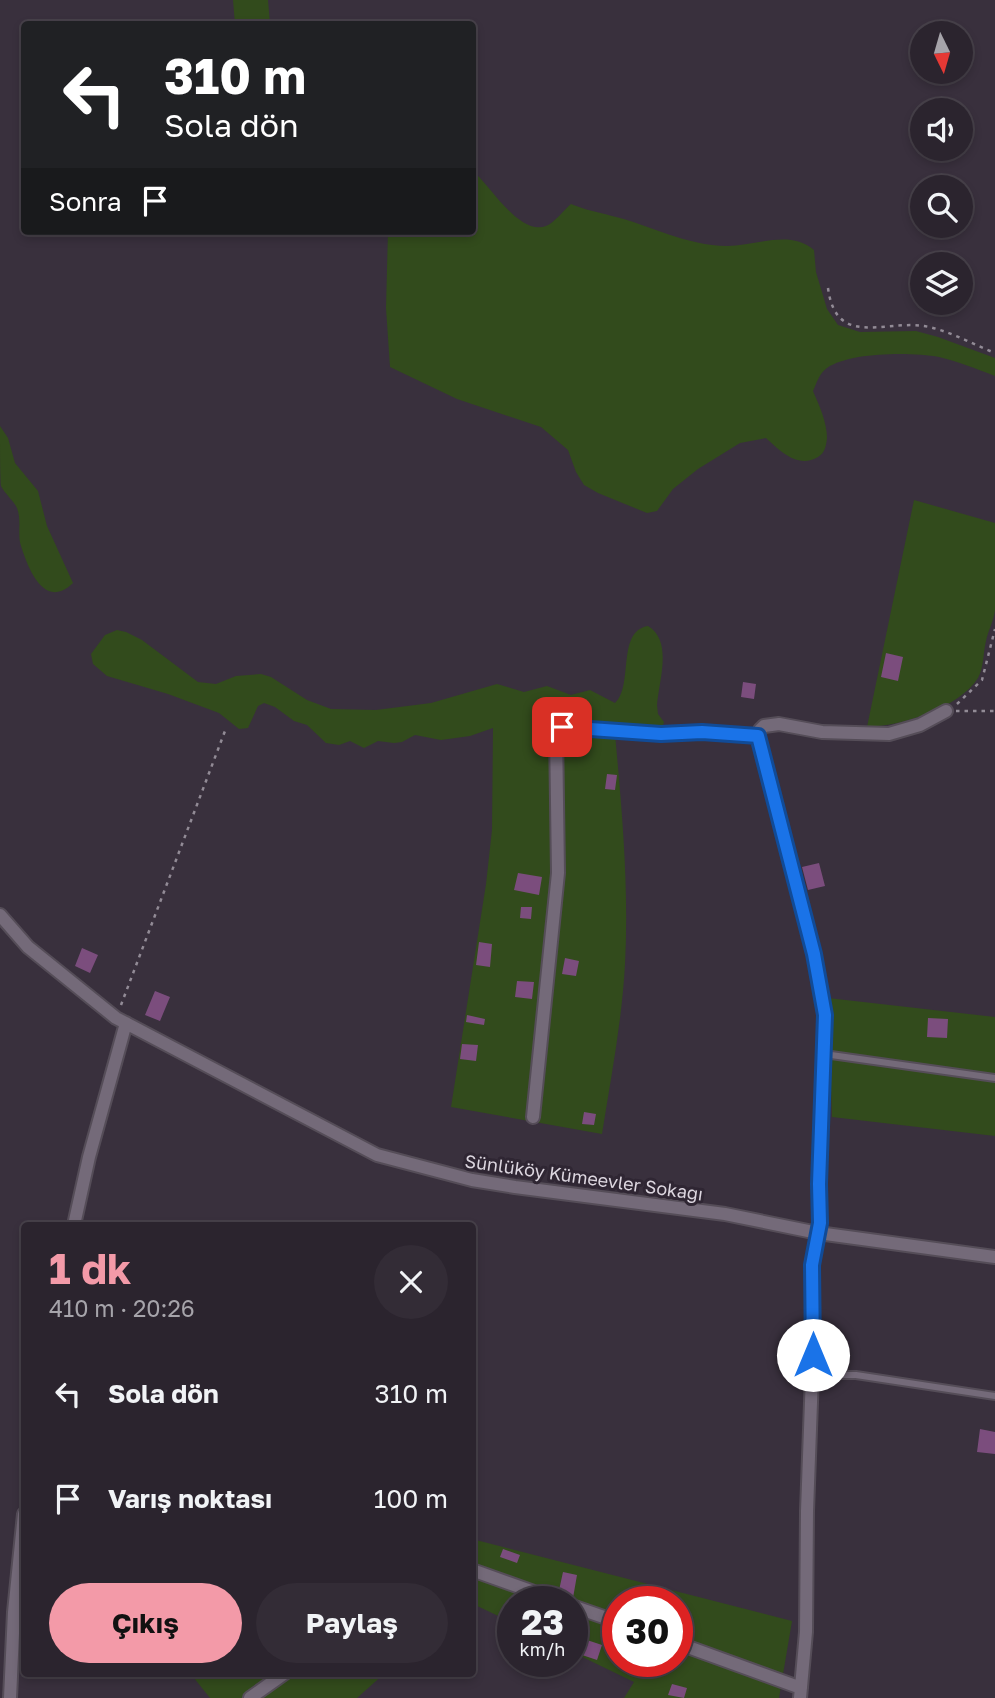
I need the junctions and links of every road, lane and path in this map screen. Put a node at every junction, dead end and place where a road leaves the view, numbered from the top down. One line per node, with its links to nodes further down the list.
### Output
1 (828, 288): 2 (path)
2 (995, 353)
3 (995, 629): 4 (path)
4 (946, 711): 5 (path); 7 (street)
5 (995, 711)
6 (225, 731): 9 (path)
7 (758, 736): 10 (street); 12 (street)
8 (0, 915): 9 (street, Sünlüköy Kümeevler Sokağı)
9 (121, 1020): 13 (street); 14 (street, Sünlüköy Kümeevler Sokağı)
10 (824, 1054): 11 (lane); 14 (street)
11 (995, 1078)
12 (533, 1117)
13 (75, 1222)
14 (818, 1233): 15 (street, Sünlüköy Kümeevler Sokağı); 16 (street)
15 (995, 1257)
16 (812, 1375): 17 (lane); 23 (street)
17 (995, 1396)
18 (21, 1543): 24 (street)
19 (476, 1571): 20 (street)
20 (517, 1586)
21 (693, 1650): 23 (street)
22 (279, 1677): 25 (street)
23 (800, 1693)
24 (10, 1698)
25 (250, 1698)

